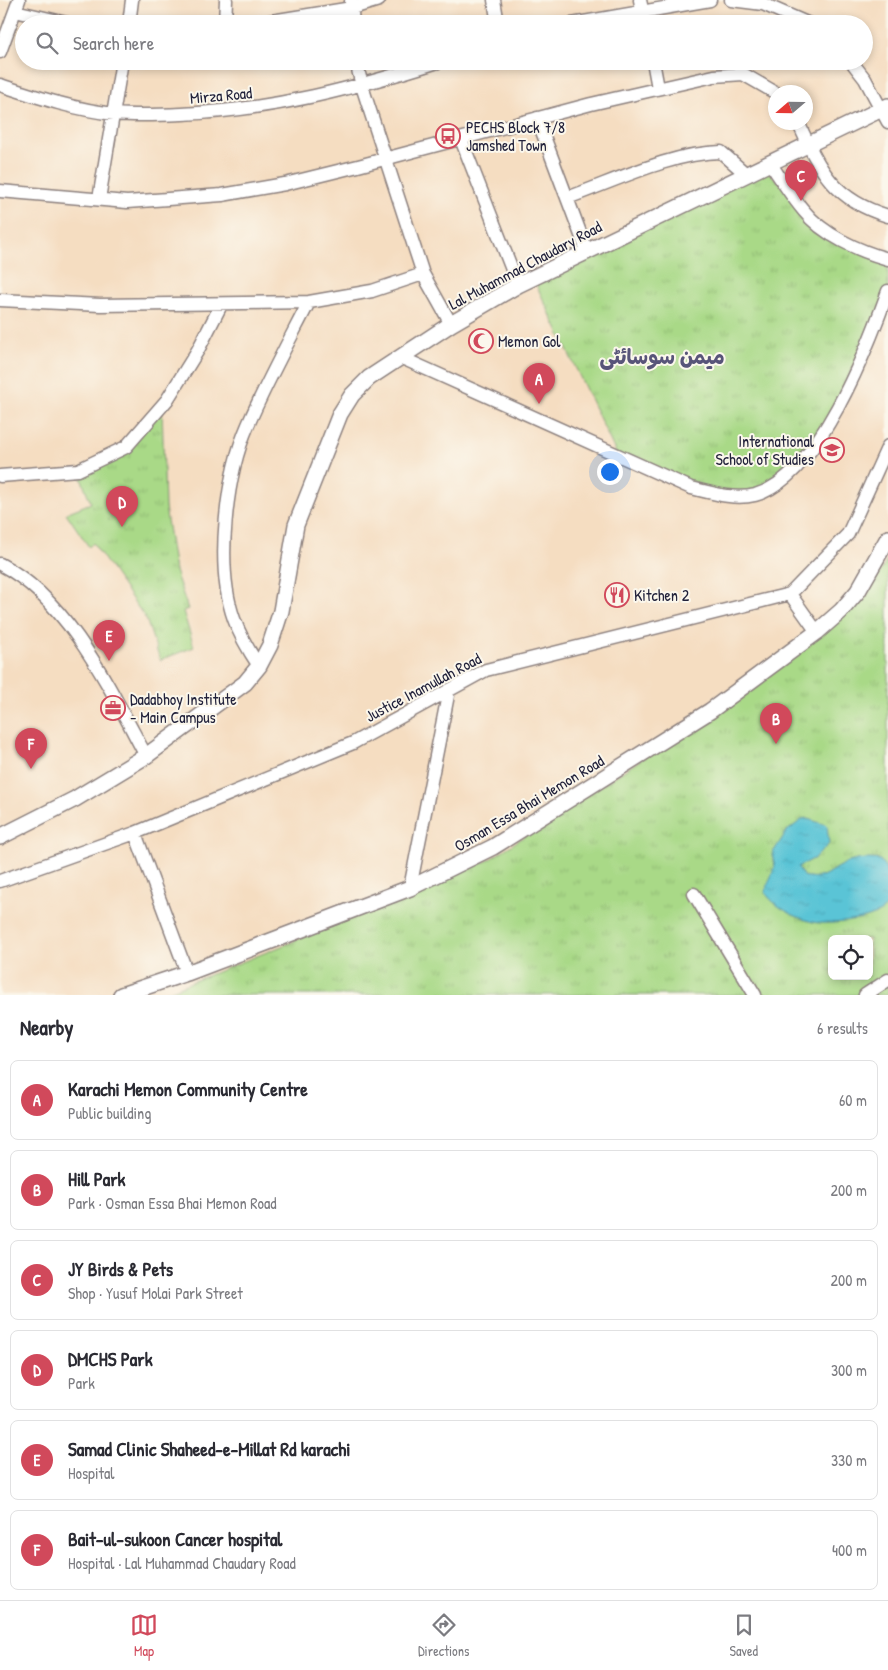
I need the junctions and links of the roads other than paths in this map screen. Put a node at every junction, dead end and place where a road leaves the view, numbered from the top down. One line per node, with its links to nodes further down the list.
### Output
1 (132, 0): 11 (street)
2 (226, 0): 12 (street)
3 (379, 0): 7 (street)
4 (494, 0): 14 (street)
5 (710, 0): 9 (street)
6 (731, 0): 16 (street)
7 (351, 4): 13 (street)
8 (17, 6): 10 (street); 17 (street)
9 (643, 12): 15 (street)
10 (44, 15)
11 (130, 15)
12 (225, 15)
13 (297, 15)
14 (496, 15)
15 (625, 15)
16 (788, 15)
17 (0, 52)
18 (121, 70): 28 (street)
19 (358, 70): 24 (street)
20 (413, 70): 24 (street, Mirza Road)
21 (655, 70): 25 (street)
22 (858, 70): 27 (street)
23 (0, 86): 28 (street, Mirza Road)
24 (362, 86): 28 (street, Mirza Road); 33 (street)
25 (658, 88): 26 (street); 29 (street)
26 (768, 88)
27 (885, 113): 32 (street, Lal Muhammad Chaudary Road)
28 (114, 114): 38 (street)
29 (537, 118): 31 (street); 37 (street)
30 (802, 130): 32 (street)
31 (460, 138): 33 (street); 43 (street)
32 (809, 146): 34 (street, Lal Muhammad Chaudary Road); 39 (street)
33 (385, 159): 38 (street); 42 (street)
34 (770, 163): 35 (street, Lal Muhammad Chaudary Road); 41 (street)
35 (746, 174): 37 (street); 40 (street, Lal Muhammad Chaudary Road)
36 (0, 190): 38 (street)
37 (567, 198): 40 (street)
38 (99, 199)
39 (888, 216)
40 (587, 251): 43 (street, Lal Muhammad Chaudary Road)
41 (888, 259)
42 (423, 274): 46 (street); 48 (street)
43 (518, 285): 48 (street, Lal Muhammad Chaudary Road)
44 (888, 291): 49 (street)
45 (0, 300): 47 (street)
46 (309, 302): 47 (street); 56 (street)
47 (221, 305): 51 (street)
48 (451, 324): 49 (street, Lal Muhammad Chaudary Road)
49 (402, 358): 56 (street, Lal Muhammad Chaudary Road)
50 (888, 446): 54 (street)
51 (0, 476)
52 (888, 538): 55 (street, Osman Essa Bhai Memon Road)
53 (0, 564): 58 (street)
54 (790, 594): 55 (street); 57 (street, Justice Inamullah Road)
55 (817, 632): 62 (street, Osman Essa Bhai Memon Road)
56 (258, 666): 58 (street, Lal Muhammad Chaudary Road)
57 (449, 690): 59 (street, Justice Inamullah Road); 62 (street)
58 (146, 756): 60 (street, Lal Muhammad Chaudary Road)
59 (135, 833): 61 (street, Justice Inamullah Road); 64 (street)
60 (0, 837)
61 (0, 880)
62 (410, 888): 64 (street, Osman Essa Bhai Memon Road)
63 (694, 894): 67 (street)
64 (187, 973): 66 (street, Osman Essa Bhai Memon Road)
65 (888, 980): 68 (street)
66 (121, 995)
67 (755, 995)
68 (865, 995)

